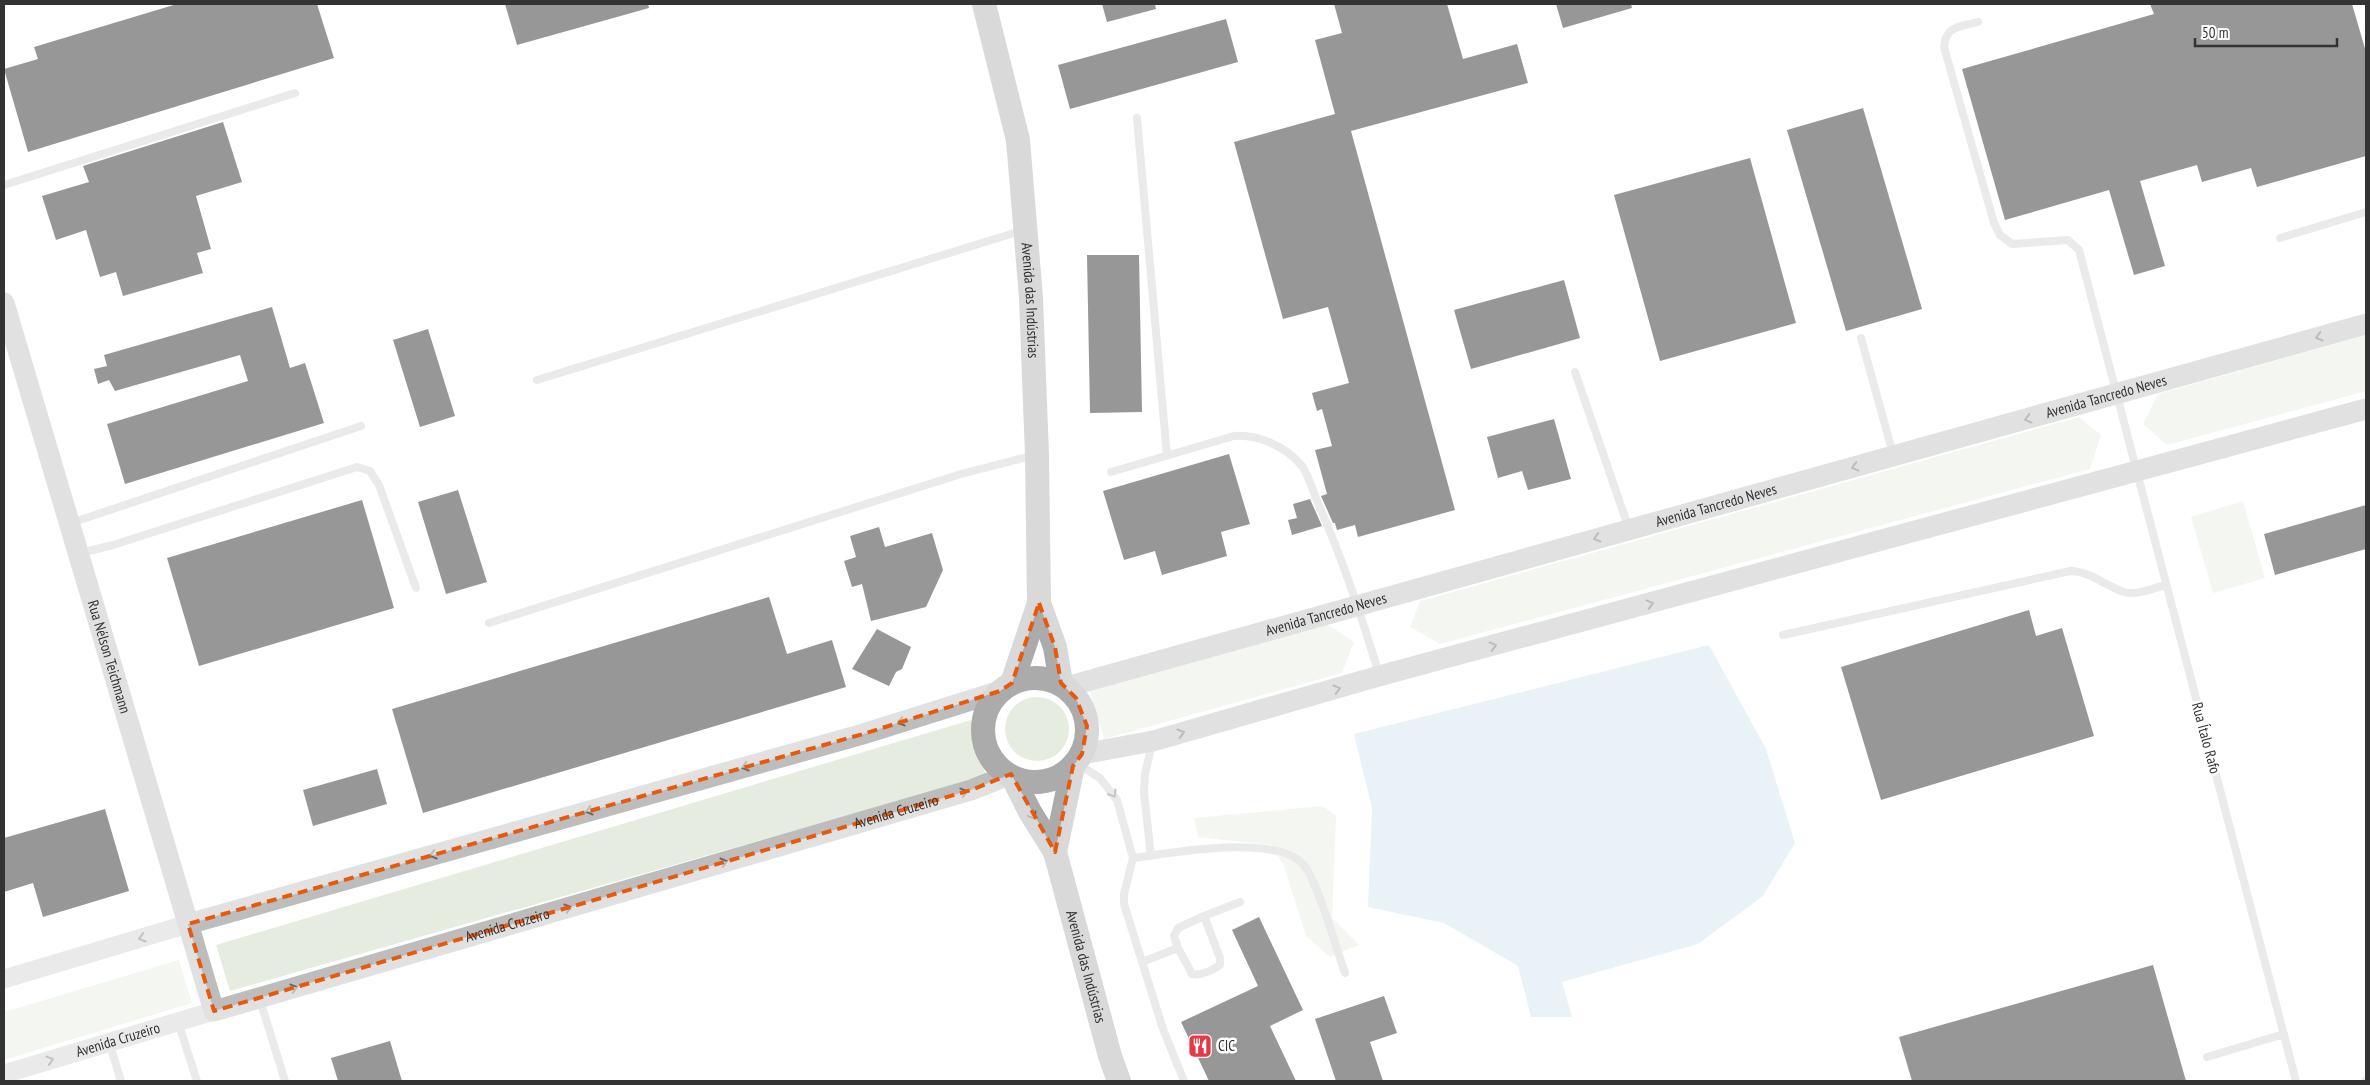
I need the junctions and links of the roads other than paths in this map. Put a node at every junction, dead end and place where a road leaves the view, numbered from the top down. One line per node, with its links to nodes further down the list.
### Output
1 (984, 4): 7 (main road, Avenida das Indústrias)
2 (1978, 22): 14 (lane, Rua Ítalo Rafo)
3 (295, 93): 5 (lane)
4 (1137, 118): 18 (lane)
5 (4, 184)
6 (2366, 212): 8 (lane)
7 (1026, 230): 13 (lane); 17 (main road, Avenida das Indústrias)
8 (2280, 238)
9 (4, 303): 22 (main road, Rua Nélson Teichmann)
10 (2366, 324): 14 (main road, Avenida Tancredo Neves, one-way to 14)
11 (1861, 338): 19 (lane)
12 (1575, 372): 23 (lane)
13 (537, 380)
14 (2116, 395): 19 (main road, Avenida Tancredo Neves, one-way to 19); 21 (lane, Rua Ítalo Rafo)
15 (2366, 410): 21 (main road)
16 (361, 426): 22 (lane)
17 (1037, 455): 27 (main road, Avenida das Indústrias); 29 (lane)
18 (1166, 456): 20 (lane); 28 (lane)
19 (1893, 456): 23 (main road, Avenida Tancredo Neves, one-way to 23)
20 (1111, 472)
21 (2136, 473): 25 (lane, Rua Ítalo Rafo); 31 (main road, one-way to 21)
22 (69, 523): 24 (main road, Rua Nélson Teichmann)
23 (1629, 529): 28 (main road, Avenida Tancredo Neves, one-way to 28)
24 (78, 553): 26 (lane); 42 (main road, Rua Nélson Teichmann)
25 (2166, 585): 30 (lane); 50 (lane, Rua Ítalo Rafo)
26 (416, 588)
27 (1040, 603): 32 (main road); 33 (main road)
28 (1358, 604): 31 (lane); 32 (main road, Avenida Tancredo Neves)
29 (489, 623)
30 (1783, 635)
31 (1379, 676): 34 (main road, one-way to 31)
32 (1064, 685): 33 (main road); 35 (main road)
33 (1006, 687): 36 (main road); 42 (main road, one-way to 42)
34 (1153, 741): 35 (main road); 38 (lane)
35 (1077, 761): 36 (main road); 37 (main road); 39 (lane, one-way to 39)
36 (1011, 776): 37 (main road, one-way to 37); 47 (main road, Avenida Cruzeiro, one-way to 36)
37 (1055, 852): 57 (main road, Avenida das Indústrias)
38 (1151, 856): 39 (lane); 45 (lane)
39 (1133, 858): 44 (lane)
40 (1240, 902): 41 (lane)
41 (1204, 916): 43 (lane); 43 (lane)
42 (188, 924): 46 (street, one-way to 46); 48 (main road, Rua Nélson Teichmann)
43 (1178, 948): 44 (lane)
44 (1142, 962): 58 (lane)
45 (1344, 973)
46 (4, 979)
47 (260, 998): 48 (main road, Avenida Cruzeiro); 56 (lane)
48 (214, 1011): 49 (street, Avenida Cruzeiro)
49 (178, 1022): 51 (street, Avenida Cruzeiro); 55 (lane)
50 (2284, 1034): 52 (lane); 59 (lane, Rua Ítalo Rafo)
51 (110, 1042): 53 (street, Avenida Cruzeiro, one-way to 51); 54 (lane)
52 (2206, 1056)
53 (4, 1074)
54 (120, 1081)
55 (197, 1081)
56 (285, 1081)
57 (1119, 1081)
58 (1184, 1081)
59 (2296, 1081)

